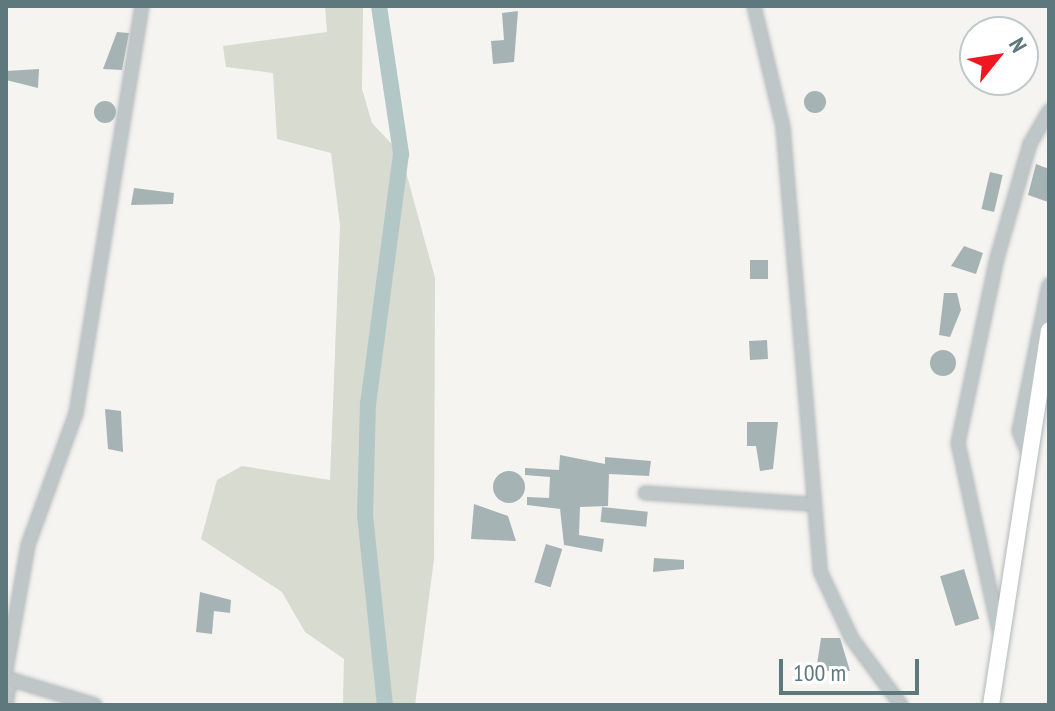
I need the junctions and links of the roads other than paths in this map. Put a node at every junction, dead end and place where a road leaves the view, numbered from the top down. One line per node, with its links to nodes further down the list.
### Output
1 (142, 6): 9 (street)
2 (754, 6): 8 (street)
3 (1049, 111): 10 (street)
4 (1049, 285): 6 (street)
5 (1049, 330): 6 (main road)
6 (1029, 456): 10 (main road)
7 (645, 493): 8 (street)
8 (811, 504): 14 (street)
9 (11, 627): 11 (street)
10 (1000, 633): 15 (main road)
11 (7, 676): 12 (street); 13 (street)
12 (6, 705)
13 (95, 705)
14 (901, 705)
15 (991, 705)

